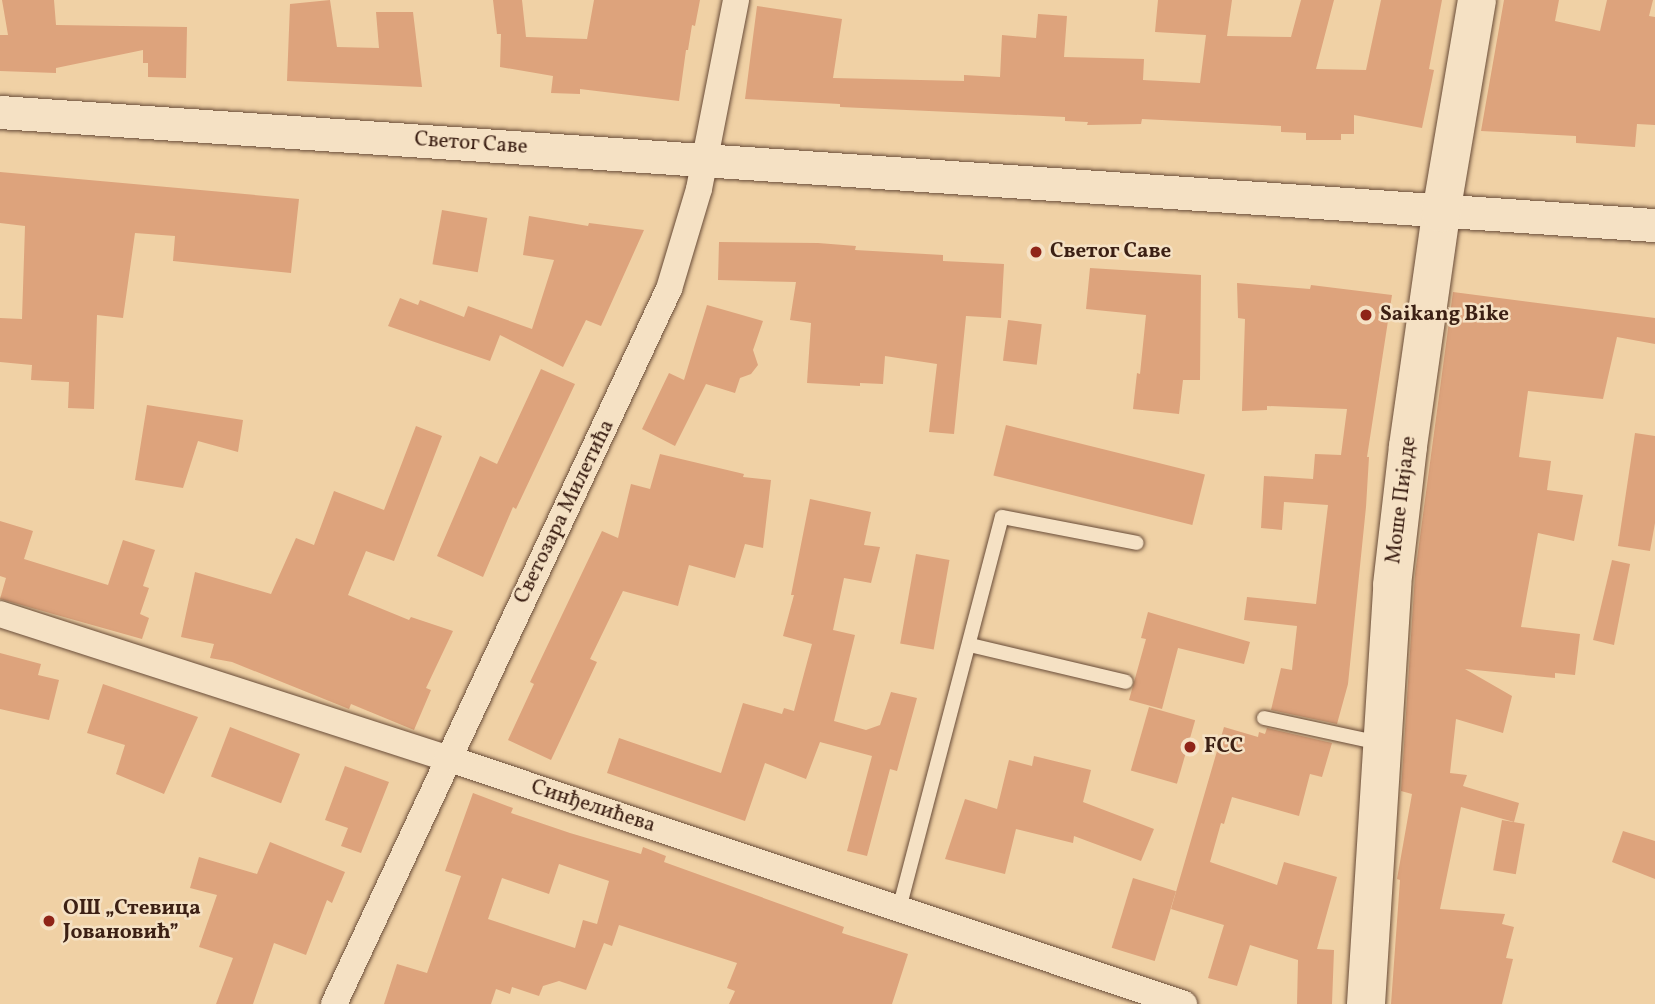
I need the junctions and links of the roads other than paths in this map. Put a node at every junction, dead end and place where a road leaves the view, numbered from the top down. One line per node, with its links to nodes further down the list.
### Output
1 (736, 0): 4 (street, Светозара Милетића)
2 (1477, 0): 5 (main road, Моше Пијаде)
3 (0, 113): 4 (street, Светог Саве)
4 (705, 159): 5 (street, Светог Саве); 13 (street, Светозара Милетића)
5 (1441, 213): 6 (street, Светог Саве); 12 (main road, Моше Пијаде)
6 (1655, 225)
7 (1137, 543): 9 (lane)
8 (0, 614): 13 (street, Синђелићева)
9 (970, 645): 10 (lane); 14 (lane)
10 (1126, 682)
11 (1264, 718): 12 (lane)
12 (1380, 743): 17 (main road, Моше Пијаде)
13 (447, 758): 14 (street, Синђелићева); 15 (street, Светозара Милетића)
14 (900, 909): 16 (street, Синђелићева)
15 (334, 1004)
16 (1184, 1004)
17 (1366, 1004)

